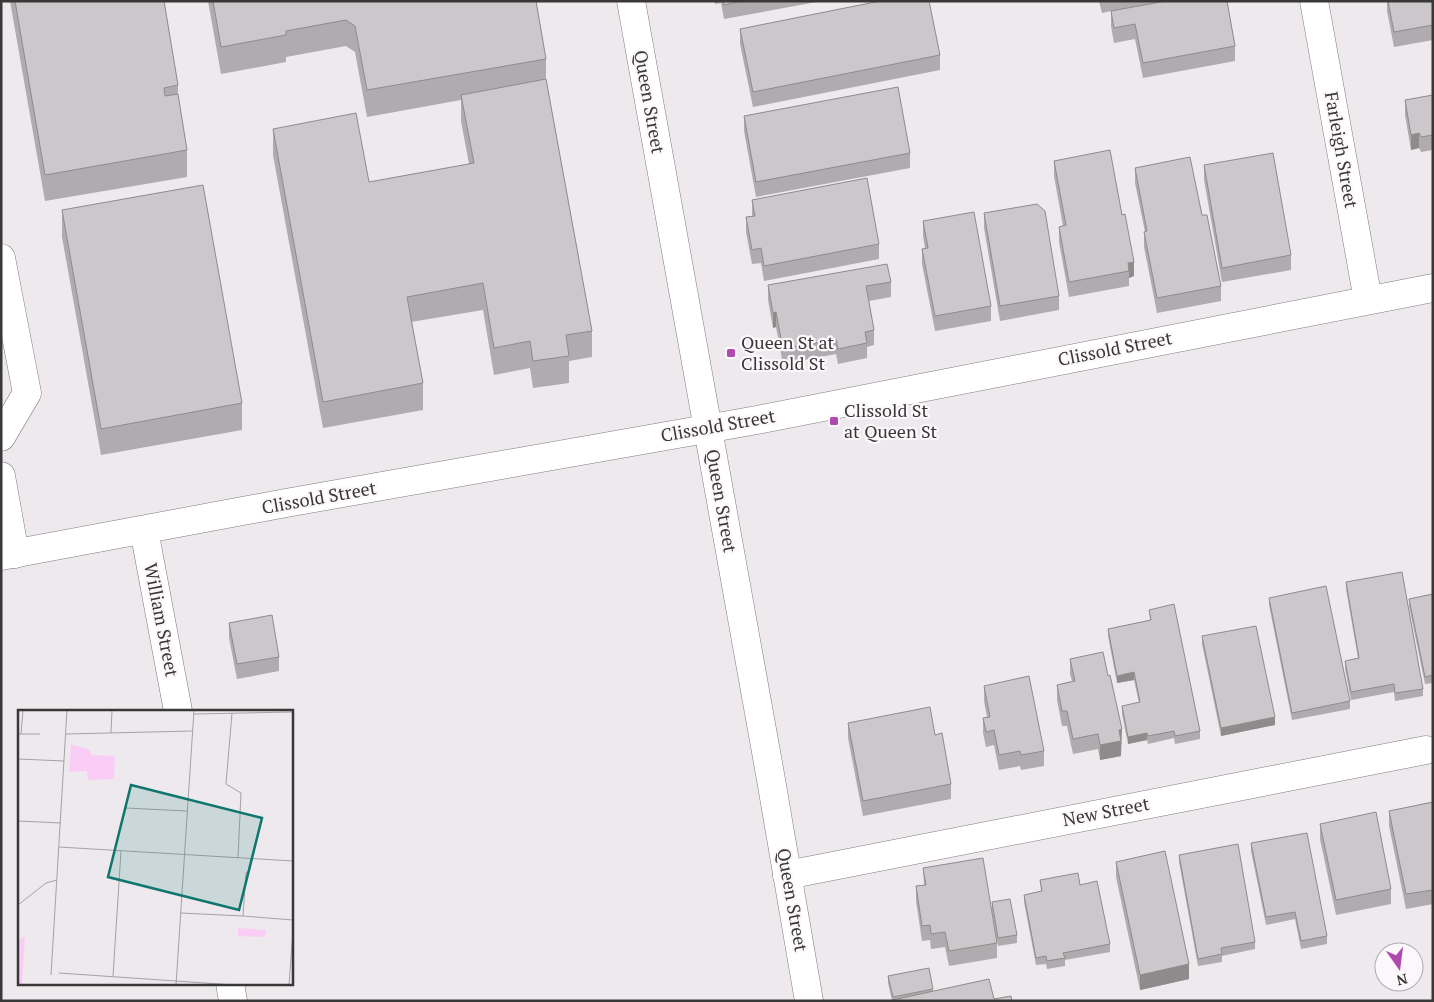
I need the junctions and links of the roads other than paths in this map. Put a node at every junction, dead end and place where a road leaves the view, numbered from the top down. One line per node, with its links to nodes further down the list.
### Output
1 (631, 1): 6 (street, Queen Street)
2 (1314, 1): 5 (street, Farleigh Street)
3 (1, 258): 7 (street)
4 (1433, 288): 5 (street, Clissold Street)
5 (1368, 300): 6 (street, Clissold Street)
6 (708, 428): 9 (street, Clissold Street); 13 (street, Queen Street)
7 (1, 437)
8 (1, 476): 10 (street)
9 (144, 530): 10 (street, Clissold Street); 11 (street, William Street)
10 (8, 555)
11 (178, 710)
12 (1426, 750): 13 (street, New Street)
13 (787, 876): 16 (street, Queen Street)
14 (230, 984): 15 (street)
15 (233, 1001)
16 (809, 1001)

